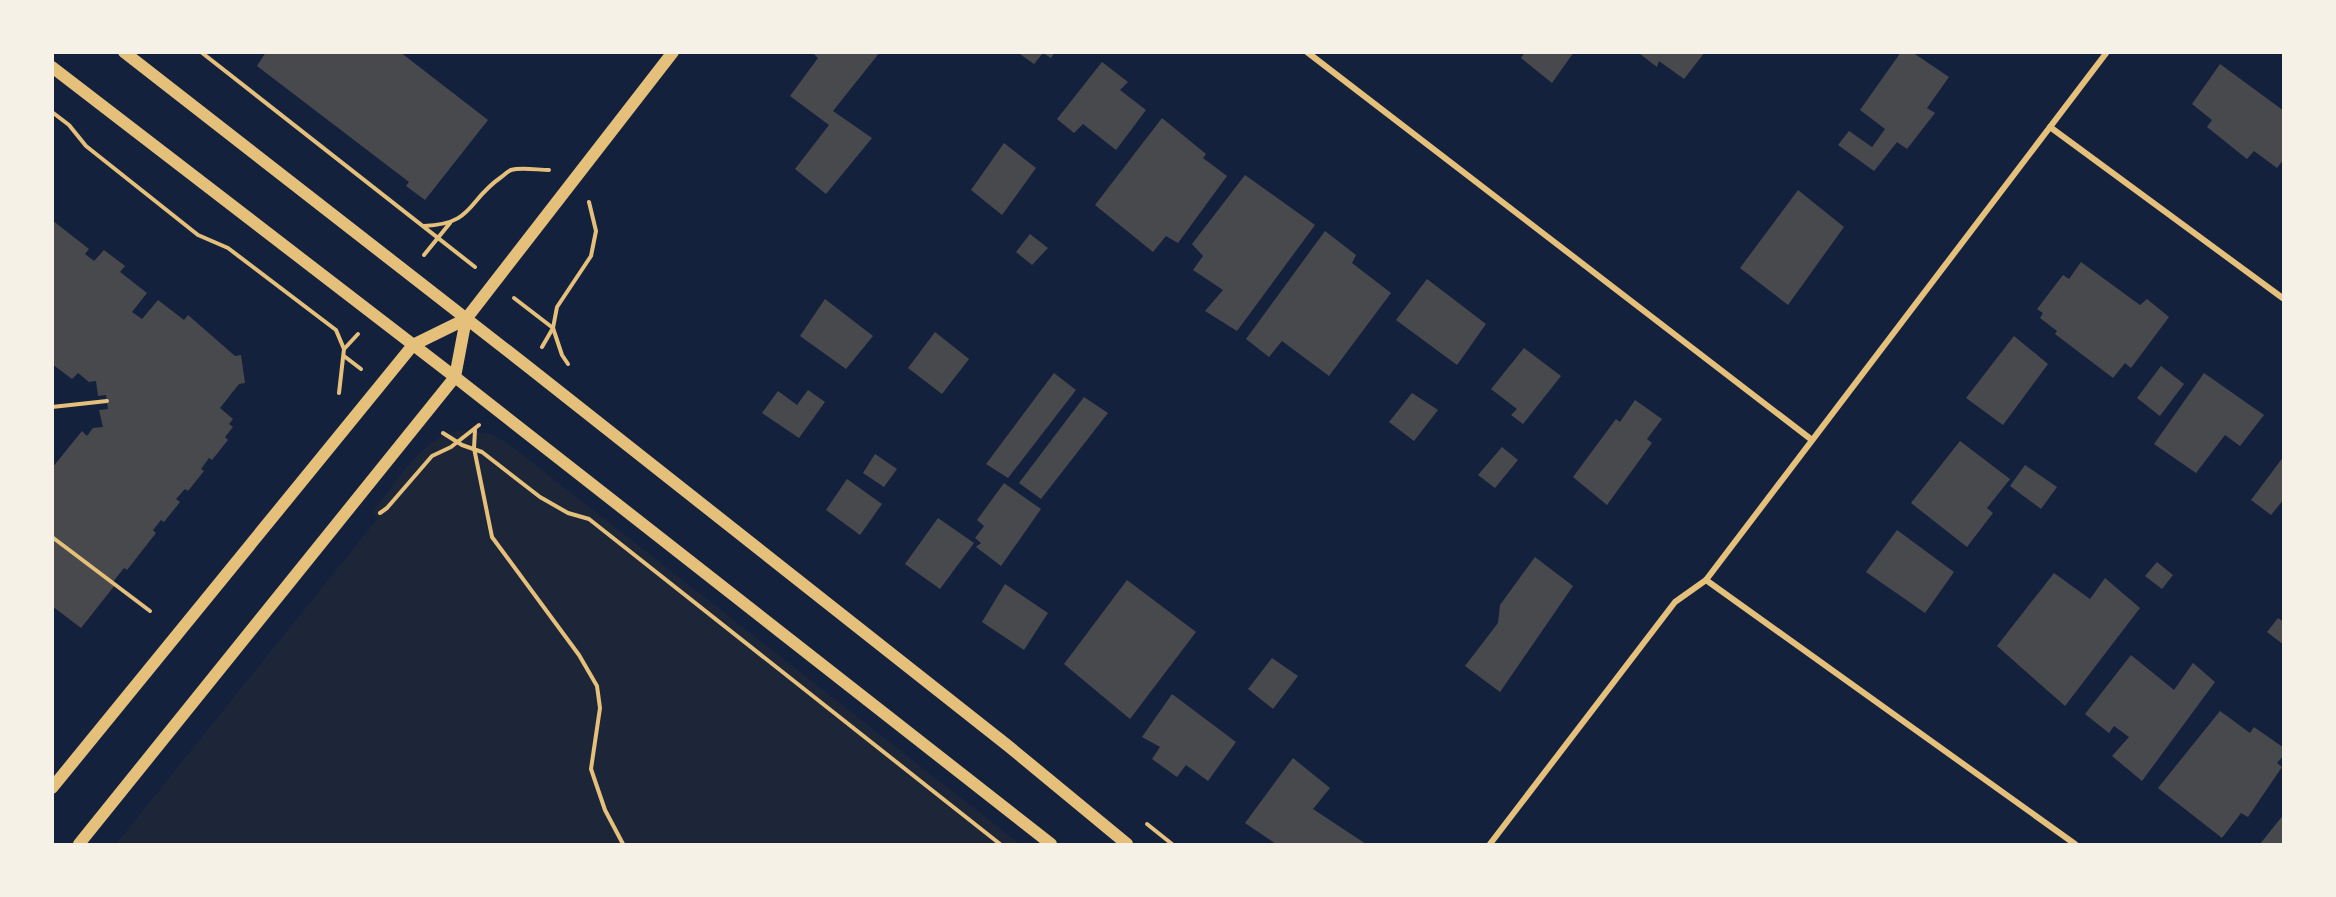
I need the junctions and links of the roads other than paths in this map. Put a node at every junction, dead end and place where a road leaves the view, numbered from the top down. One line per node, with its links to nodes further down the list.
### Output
1 (124, 52): 8 (main road)
2 (673, 52): 8 (main road)
3 (1307, 52): 11 (street)
4 (2107, 52): 6 (street)
5 (52, 67): 9 (main road)
6 (2050, 127): 7 (street); 11 (street)
7 (2283, 299)
8 (466, 319): 9 (main road); 10 (main road); 16 (main road)
9 (413, 345): 10 (main road); 13 (main road)
10 (455, 377): 14 (main road); 15 (main road)
11 (1812, 440): 12 (street)
12 (1706, 580): 17 (street); 18 (street)
13 (52, 788)
14 (79, 844)
15 (1051, 844)
16 (1127, 844)
17 (1490, 844)
18 (2075, 844)

